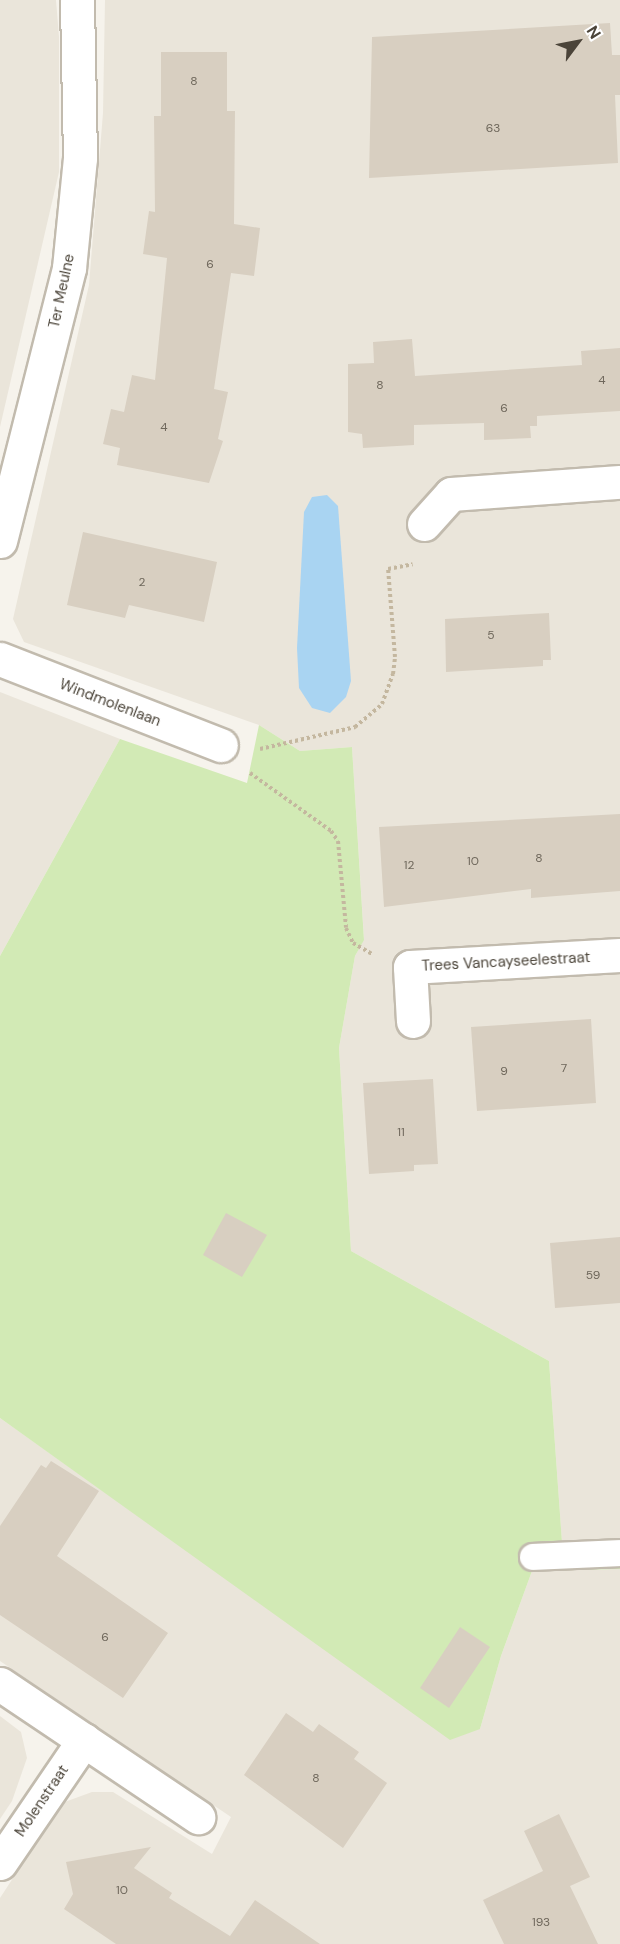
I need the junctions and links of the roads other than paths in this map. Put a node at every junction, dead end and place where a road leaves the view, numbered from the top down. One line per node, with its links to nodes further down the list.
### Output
1 (77, 0): 4 (street, Ter Meulne)
2 (620, 482): 3 (street)
3 (424, 524)
4 (0, 541)
5 (0, 659): 6 (street, Windmolenlaan)
6 (233, 748)
7 (620, 955): 8 (street, Trees Vancayseelestraat)
8 (413, 1021)
9 (620, 1553): 10 (lane)
10 (533, 1557)
11 (0, 1684): 12 (street)
12 (84, 1740): 13 (street); 14 (street, Molenstraat)
13 (198, 1818)
14 (0, 1863)

